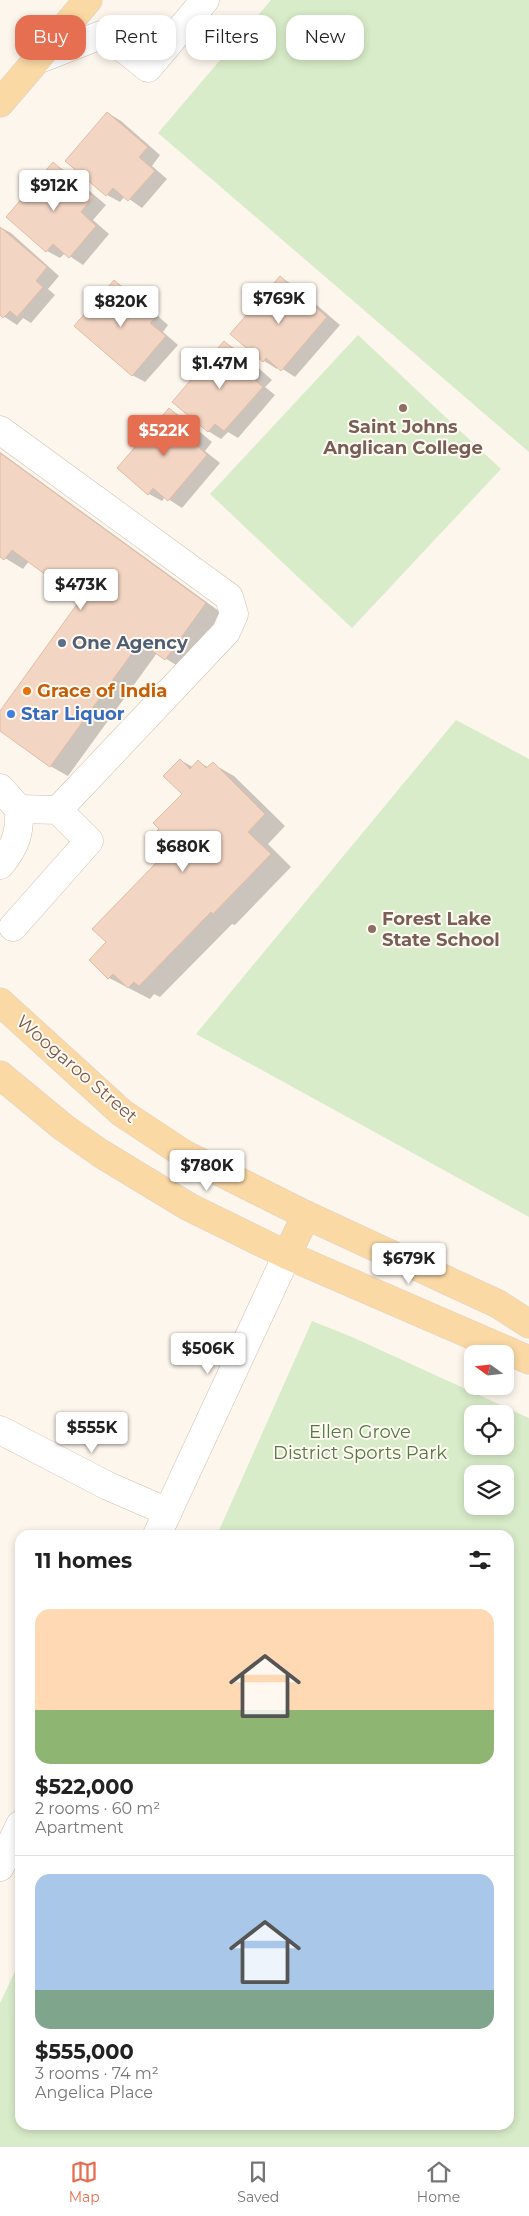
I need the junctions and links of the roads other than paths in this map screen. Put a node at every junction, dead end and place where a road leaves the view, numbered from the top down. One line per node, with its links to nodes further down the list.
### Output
1 (88, 0): 3 (main road)
2 (205, 0): 4 (street)
3 (75, 15)
4 (86, 41)
5 (37, 60): 6 (main road)
6 (0, 103)
7 (0, 430): 9 (street)
8 (5, 795): 9 (street); 10 (street)
9 (58, 810): 11 (street)
10 (0, 865)
11 (13, 927)
12 (0, 1002): 14 (main road, Woogaroo Street)
13 (0, 1075): 15 (main road)
14 (306, 1215): 15 (main road); 16 (main road, Woogaroo Street)
15 (286, 1256): 17 (main road); 19 (street)
16 (529, 1324)
17 (529, 1360)
18 (0, 1430): 19 (street)
19 (162, 1524)
20 (15, 1836): 21 (street)
21 (0, 1867)

